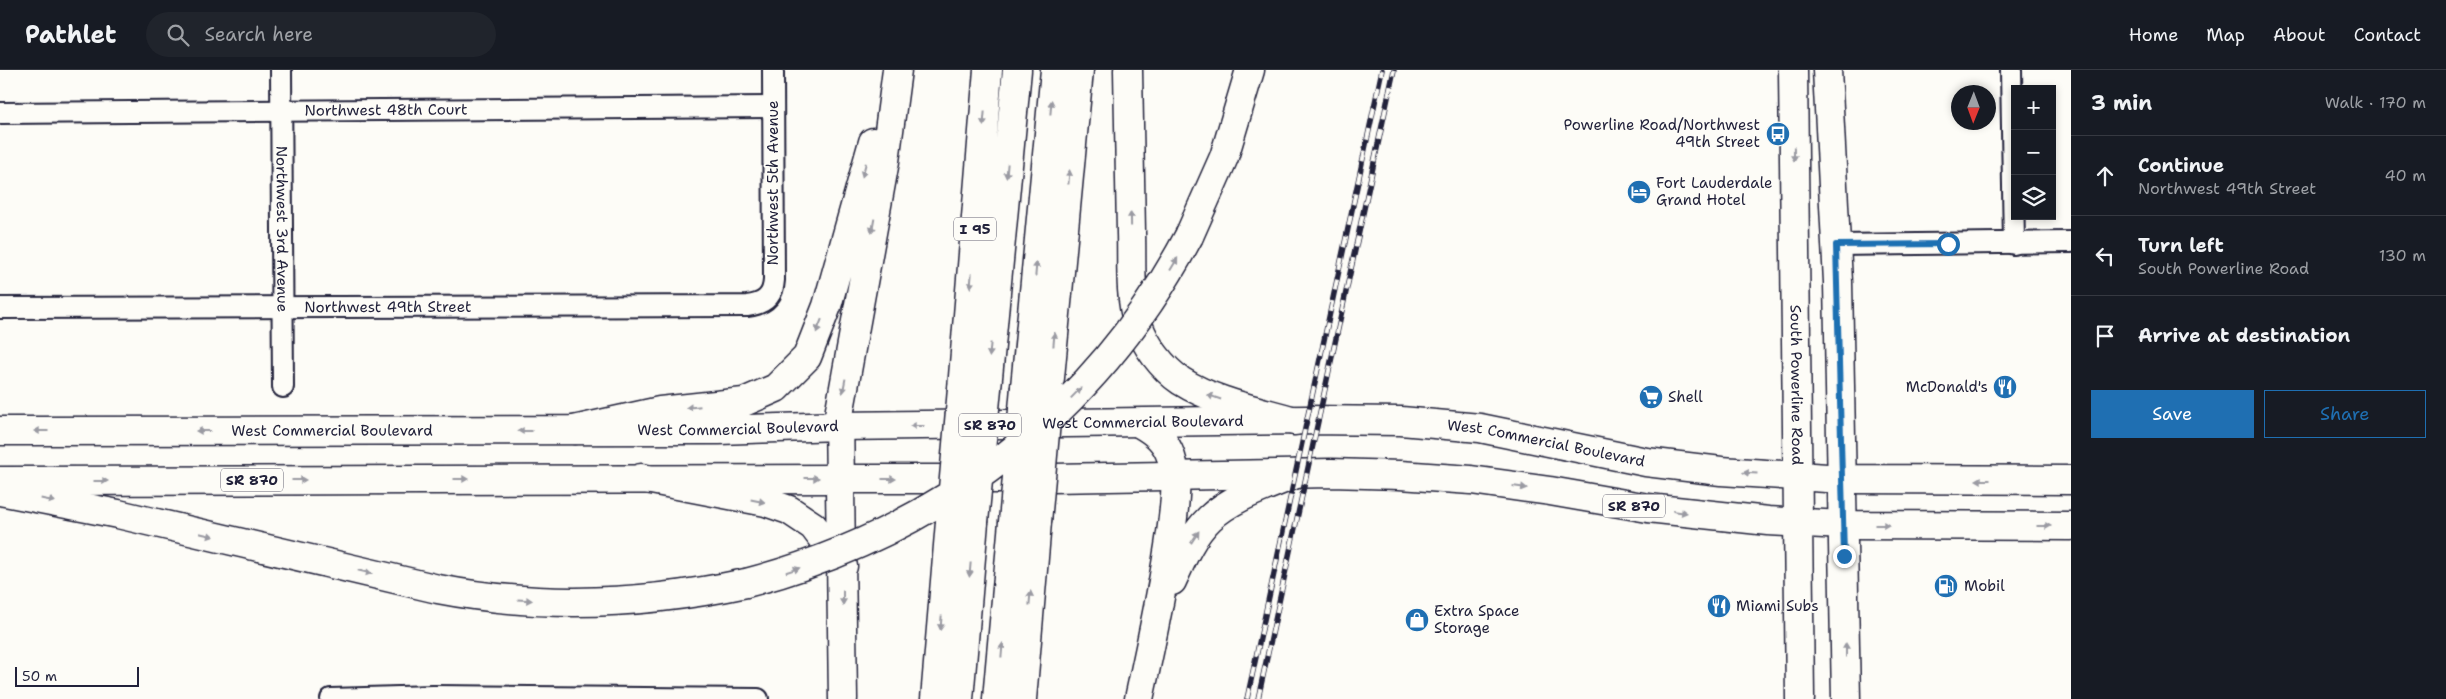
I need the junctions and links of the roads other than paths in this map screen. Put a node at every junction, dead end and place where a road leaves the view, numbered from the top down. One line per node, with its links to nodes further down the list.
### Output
1 (281, 70): 14 (street, Northwest 3rd Avenue)
2 (773, 70): 13 (street, Northwest 5th Avenue)
3 (988, 70): 23 (main road, I 95, one-way to 23)
4 (1017, 70): 23 (main road, one-way to 23)
5 (1055, 70): 24 (main road, one-way to 5)
6 (1079, 70): 24 (main road, one-way to 6)
7 (1128, 70): 25 (main road, one-way to 7)
8 (1250, 70): 38 (main road, one-way to 8, bridge)
9 (1793, 70): 32 (main road, South Powerline Road, one-way to 32)
10 (1827, 70): 18 (main road)
11 (2011, 70): 17 (street)
12 (896, 72): 27 (main road, one-way to 27); 28 (main road, one-way to 28)
13 (773, 107): 14 (street, Northwest 48th Court); 19 (street, Northwest 5th Avenue)
14 (281, 111): 15 (street, Northwest 48th Court); 21 (street, Northwest 3rd Avenue)
15 (0, 113)
16 (2071, 242): 17 (street)
17 (2014, 244): 18 (street)
18 (1836, 245): 35 (main road)
19 (771, 295): 21 (street, Northwest 49th Street)
20 (0, 308): 21 (street, Northwest 49th Street)
21 (282, 308): 22 (street, Northwest 3rd Avenue)
22 (283, 387)
23 (974, 388): 39 (main road, I 95, bridge)
24 (1037, 388): 40 (main road, bridge)
25 (1294, 421): 26 (main road, West Commercial Boulevard / SR 870); 32 (main road, West Commercial Boulevard / SR 870, one-way to 25)
26 (1141, 424): 27 (main road, West Commercial Boulevard / SR 870, one-way to 27); 31 (main road)
27 (839, 426): 28 (main road, West Commercial Boulevard / SR 870); 34 (main road)
28 (574, 430): 29 (main road, West Commercial Boulevard / SR 870, one-way to 29)
29 (0, 431)
30 (1296, 474): 31 (main road, SR 870); 41 (main road, SR 870, one-way to 41); 45 (main road, one-way to 30)
31 (1175, 475): 34 (main road, SR 870, one-way to 31); 45 (main road)
32 (1798, 476): 35 (main road, West Commercial Boulevard / SR 870); 41 (main road, South Powerline Road)
33 (641, 478): 34 (main road, SR 870, one-way to 34); 37 (main road, SR 870, one-way to 33); 44 (main road, one-way to 44)
34 (841, 479): 44 (main road)
35 (1842, 479): 36 (main road, West Commercial Boulevard / SR 870, one-way to 35); 42 (main road)
36 (2071, 480)
37 (0, 481)
38 (0, 491)
39 (962, 522): 50 (main road, I 95, one-way to 50); 51 (main road, one-way to 51)
40 (1025, 522): 52 (main road, one-way to 40); 53 (main road, one-way to 40)
41 (1798, 523): 42 (main road, SR 870); 55 (main road, South Powerline Road)
42 (1843, 525): 43 (main road, SR 870, one-way to 43); 56 (main road, one-way to 42)
43 (2071, 526)
44 (843, 566): 49 (main road, one-way to 49)
45 (1158, 612): 54 (main road)
46 (433, 698): 47 (street); 48 (street)
47 (331, 699)
48 (758, 699)
49 (843, 699)
50 (935, 699)
51 (959, 699)
52 (998, 699)
53 (1022, 699)
54 (1139, 699)
55 (1800, 699)
56 (1846, 699)

